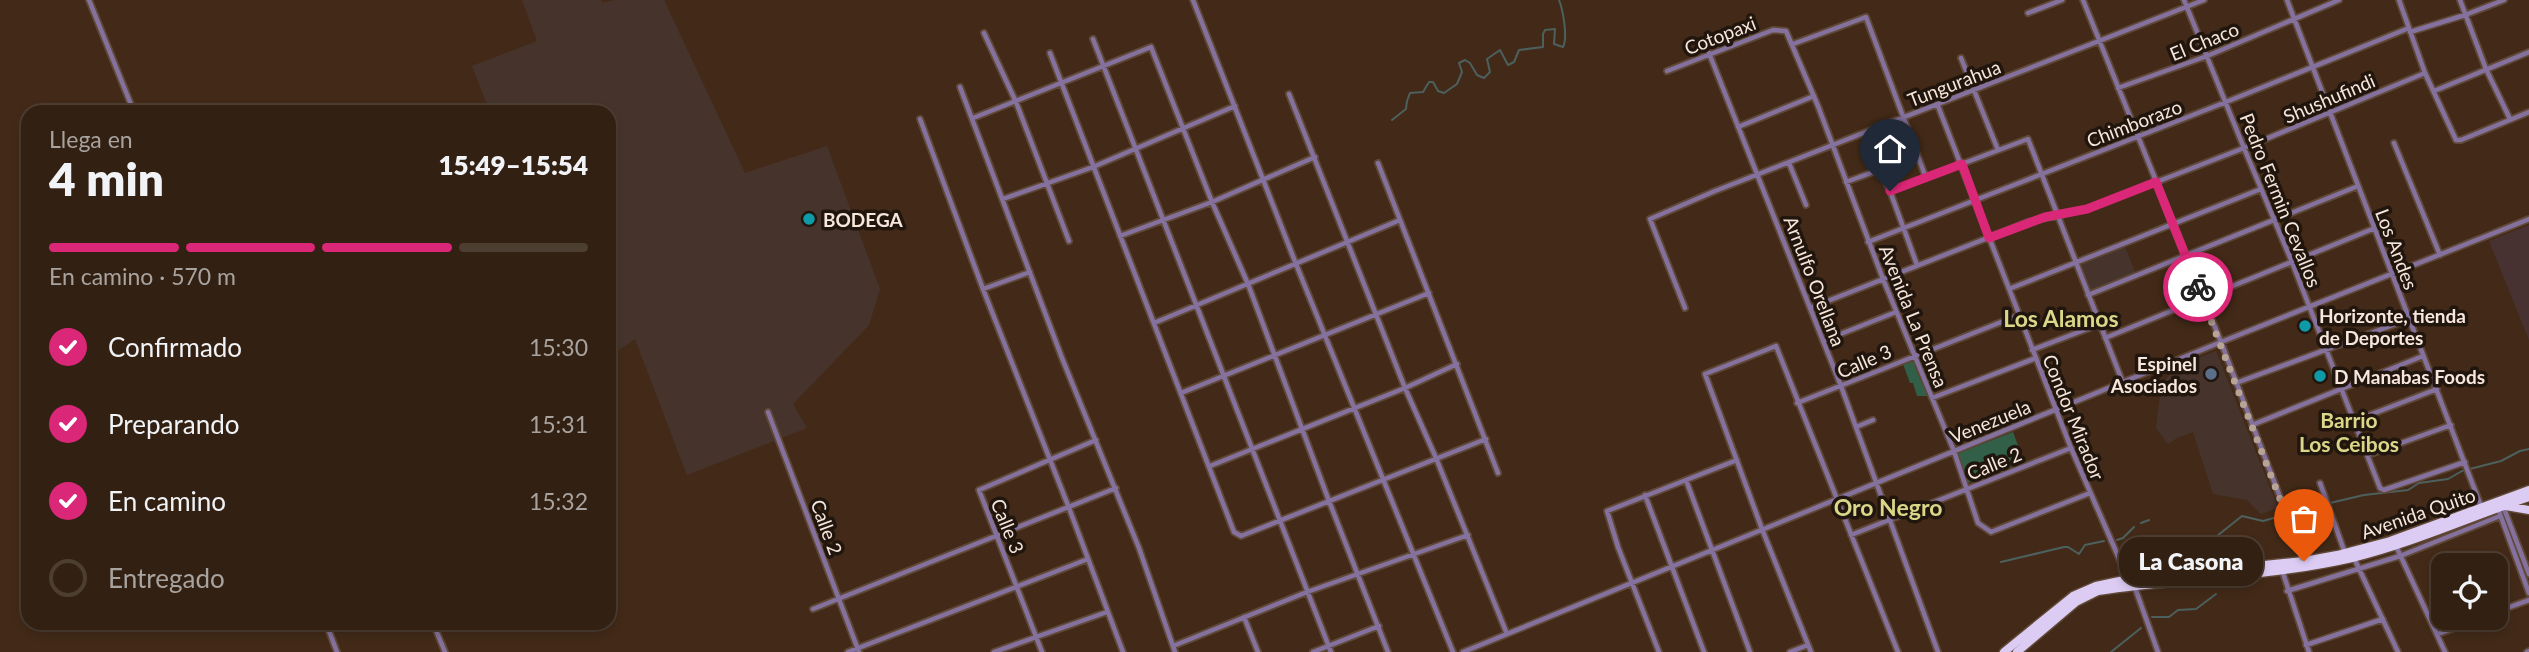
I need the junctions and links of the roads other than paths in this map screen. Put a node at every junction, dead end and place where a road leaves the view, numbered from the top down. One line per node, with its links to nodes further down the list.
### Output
1 (89, 0): 41 (street)
2 (1193, 0): 42 (street)
3 (2062, 0): 13 (street)
4 (2082, 0): 20 (street)
5 (2184, 0): 12 (street, Pedro Fermin Cevallos)
6 (2204, 0): 12 (street, Tungurahua)
7 (2287, 0): 15 (street, Los Andes)
8 (2339, 0): 15 (street, El Chaco)
9 (2399, 0): 17 (street)
10 (2460, 0): 14 (street)
11 (2504, 0): 14 (street, Chimborazo)
12 (2187, 6): 20 (street, Tungurahua); 25 (street, Pedro Fermin Cevallos)
13 (2028, 13)
14 (2465, 15): 17 (street, Chimborazo); 29 (street)
15 (2294, 19): 25 (street, El Chaco); 28 (street, Los Andes)
16 (1783, 29): 21 (street, Avenida La Prensa); 24 (street, Cotopaxi)
17 (2409, 30): 28 (street, Chimborazo); 31 (street)
18 (984, 33): 39 (street)
19 (1093, 39): 27 (street)
20 (2099, 42): 34 (street); 35 (street, Tungurahua)
21 (1793, 44): 38 (street, Avenida La Prensa); 46 (street)
22 (2529, 52): 29 (street)
23 (1050, 53): 32 (street)
24 (1709, 54): 30 (street, Cotopaxi); 50 (street, Arnulfo Orellana)
25 (2207, 56): 34 (street, El Chaco); 40 (street, Pedro Fermin Cevallos)
26 (1961, 58): 35 (street)
27 (1103, 64): 32 (street); 51 (street); 56 (street)
28 (2313, 67): 40 (street, Chimborazo); 44 (street, Los Andes)
29 (2486, 69): 36 (street); 49 (street)
30 (1667, 71)
31 (2425, 73): 36 (street); 44 (street, Shushufindi)
32 (1060, 82): 39 (street); 63 (street)
33 (960, 87): 47 (street)
34 (2118, 88): 52 (street)
35 (1975, 90): 43 (street, Tungurahua); 57 (street)
36 (2434, 91): 49 (street)
37 (1289, 94): 59 (street)
38 (1814, 96): 50 (street); 54 (street, Avenida La Prensa)
39 (1016, 102): 47 (street); 71 (street)
40 (2226, 102): 52 (street, Chimborazo); 55 (street, Pedro Fermin Cevallos)
41 (131, 105)
42 (1235, 106): 51 (street); 68 (street)
43 (1938, 106): 46 (street, Tungurahua); 62 (street, Condor Mirador)
44 (2330, 112): 55 (street, Shushufindi); 72 (street, Los Andes)
45 (2529, 112): 49 (street)
46 (1903, 117): 54 (street, Tungurahua); 58 (street)
47 (973, 118): 75 (street)
48 (920, 119): 102 (street)
49 (2510, 119)
50 (1738, 127): 66 (street, Arnulfo Orellana)
51 (1182, 128): 56 (street); 77 (street)
52 (2137, 136): 65 (street, Chimborazo); 70 (street)
53 (2393, 143): 92 (street)
54 (1832, 146): 61 (street, Tungurahua); 69 (street, Avenida La Prensa)
55 (2244, 148): 70 (street, Shushufindi); 73 (street, Pedro Fermin Cevallos)
56 (1136, 149): 63 (street); 82 (street)
57 (1998, 150): 62 (street); 65 (street)
58 (1917, 156): 64 (street); 67 (street)
59 (1315, 157): 68 (street); 90 (street)
60 (1378, 163): 83 (street)
61 (1789, 163): 66 (street, Tungurahua); 78 (street)
62 (1962, 164): 67 (street); 76 (street, Condor Mirador)
63 (1093, 167): 71 (street); 87 (street)
64 (1880, 170): 69 (street); 74 (street)
65 (2042, 174): 76 (street, Chimborazo); 79 (street)
66 (1759, 175): 108 (street, Tungurahua); 109 (street, Arnulfo Orellana)
67 (1926, 178): 74 (street)
68 (1264, 180): 77 (street); 96 (street)
69 (1846, 182): 91 (street, Avenida La Prensa)
70 (2156, 182): 79 (street, Shushufindi); 84 (street)
71 (1046, 184): 75 (street); 89 (street)
72 (2358, 186): 80 (street); 86 (street, Los Andes)
73 (2262, 189): 80 (street, Pedro Fermin Cevallos); 84 (street)
74 (1890, 191): 85 (street)
75 (1003, 200): 98 (street)
76 (1976, 201): 85 (street, Chimborazo); 88 (street, Condor Mirador)
77 (1212, 202): 82 (street); 101 (street)
78 (1806, 205)
79 (2057, 215): 88 (street, Shushufindi); 95 (street)
80 (2275, 218): 93 (street); 94 (street, Pedro Fermin Cevallos)
81 (2529, 219): 92 (street, Venezuela)
82 (1164, 220): 87 (street); 107 (street)
83 (1400, 220): 90 (street); 104 (street)
84 (2173, 224): 93 (street); 95 (street)
85 (1904, 228): 91 (street, Chimborazo); 97 (street)
86 (2375, 228): 94 (street); 99 (street, Los Andes)
87 (1120, 236): 115 (street)
88 (1989, 238): 97 (street, Shushufindi); 103 (street, Condor Mirador)
89 (1069, 242)
90 (1349, 242): 96 (street); 112 (street)
91 (1868, 242): 100 (street, Avenida La Prensa)
92 (2440, 255): 99 (street, Venezuela)
93 (2185, 256): 105 (street); 106 (street)
94 (2292, 261): 106 (street); 110 (street, Pedro Fermin Cevallos)
95 (2076, 263): 103 (street); 105 (street)
96 (1296, 264): 101 (street); 117 (street)
97 (1917, 265): 100 (street, Shushufindi)
98 (1030, 272): 102 (street); 148 (street)
99 (2393, 273): 110 (street, Venezuela); 114 (street, Los Andes)
100 (1883, 279): 109 (street, Shushufindi); 111 (street, Avenida La Prensa)
101 (1248, 284): 107 (street); 124 (street)
102 (983, 289): 154 (street)
103 (2009, 289): 113 (street, Condor Mirador)
104 (1429, 293): 112 (street); 127 (street)
105 (2088, 295): 116 (street)
106 (2203, 299): 118 (street); 120 (street)
107 (1197, 305): 115 (street); 128 (street)
108 (1685, 308)
109 (1810, 308): 119 (street, Arnulfo Orellana)
110 (2310, 308): 120 (street, Venezuela); 121 (street, Pedro Fermin Cevallos)
111 (1896, 312): 119 (street); 123 (street, Avenida La Prensa)
112 (1377, 315): 117 (street); 133 (street)
113 (2019, 315): 122 (street, Condor Mirador); 123 (street, Calle 3)
114 (2409, 319): 121 (street); 125 (street, Los Andes)
115 (1154, 323): 135 (street)
116 (2100, 324): 118 (street); 122 (street)
117 (1326, 336): 124 (street); 138 (street)
118 (2105, 338): 129 (street)
119 (1823, 341): 131 (street, Arnulfo Orellana)
120 (2221, 342): 129 (street, Venezuela); 130 (street)
121 (2328, 349): 130 (street); 132 (street, Pedro Fermin Cevallos)
122 (2032, 350): 126 (street, Condor Mirador)
123 (1914, 355): 131 (street, Calle 3); 136 (street, Avenida La Prensa)
124 (1274, 356): 128 (street); 146 (street)
125 (2424, 356): 132 (street); 134 (street, Los Andes)
126 (2036, 358): 136 (street); 139 (street, Condor Mirador)
127 (1457, 364): 133 (street); 147 (street)
128 (1225, 377): 135 (street); 150 (street)
129 (2123, 383): 139 (street, Venezuela)
130 (2236, 383): 143 (street)
131 (1841, 386): 137 (street, Calle 3); 145 (street, Arnulfo Orellana)
132 (2341, 387): 142 (street, Pedro Fermin Cevallos); 143 (street)
133 (1405, 388): 138 (street); 153 (street)
134 (2437, 389): 142 (street); 144 (street, Los Andes)
135 (1181, 393): 157 (street)
136 (1932, 398): 151 (street, Avenida La Prensa)
137 (1797, 403): 155 (street); 169 (street)
138 (1355, 408): 146 (street); 159 (street)
139 (2055, 410): 149 (street, Condor Mirador); 151 (street, Venezuela)
140 (768, 412): 199 (street, Calle 2)
141 (1873, 420): 145 (street)
142 (2354, 421): 152 (street, Pedro Fermin Cevallos)
143 (2252, 425): 187 (street)
144 (2451, 425): 152 (street); 156 (street, Los Andes)
145 (1856, 427): 161 (street, Arnulfo Orellana)
146 (1302, 430): 150 (street); 170 (street)
147 (1486, 439): 153 (street); 158 (street)
148 (1096, 440): 154 (street, Calle 3); 163 (street)
149 (2070, 448): 164 (street, Calle 2); 166 (street, Condor Mirador)
150 (1253, 449): 157 (street); 176 (street)
151 (1954, 451): 161 (street, Venezuela); 164 (street, Avenida La Prensa)
152 (2368, 455): 156 (street, Pedro Fermin Cevallos)
153 (1436, 458): 159 (street); 179 (street)
154 (1050, 460): 173 (street); 178 (street, Calle 3)
155 (1737, 460): 160 (street); 177 (street)
156 (2466, 463): 171 (street, Los Andes)
157 (1210, 466): 176 (street)
158 (1499, 473)
159 (1385, 480): 170 (street); 183 (street)
160 (1686, 480): 167 (street); 182 (street)
161 (1877, 482): 169 (street, Venezuela); 175 (street, Arnulfo Orellana)
162 (2320, 484): 184 (street)
163 (1116, 488): 173 (street); 215 (street)
164 (1966, 490): 166 (street, Avenida La Prensa); 175 (street, Calle 2)
165 (2529, 490): 172 (highway, Avenida Quito)
166 (2090, 493): 194 (street, Condor Mirador)
167 (1645, 495): 188 (street); 193 (street)
168 (2529, 497): 172 (highway, Avenida Quito)
169 (1836, 500): 177 (street, Venezuela); 180 (street)
170 (1329, 501): 176 (street); 191 (street)
171 (2482, 507): 172 (highway, Avenida Quito); 184 (highway, Avenida Quito)
172 (2499, 507): 174 (highway); 181 (highway, Avenida Quito); 185 (street); 192 (street); 198 (street)
173 (1069, 508): 178 (street); 186 (street)
174 (2529, 510)
175 (1890, 520): 180 (street, Calle 2); 236 (street, Arnulfo Orellana)
176 (1281, 521): 197 (street)
177 (1762, 529): 182 (street, Venezuela); 213 (street)
178 (997, 535): 195 (street, Calle 3); 199 (street)
179 (1468, 535): 183 (street); 210 (street)
180 (1851, 535): 235 (street)
181 (2395, 545): 184 (highway, Avenida Quito); 185 (street)
182 (1712, 552): 188 (street, Venezuela); 232 (street)
183 (1413, 553): 191 (street); 228 (street)
184 (2349, 555): 187 (highway, Avenida Quito); 189 (highway, Avenida Quito); 190 (street)
185 (2400, 556): 190 (street); 211 (street)
186 (1088, 559): 195 (street); 203 (street)
187 (2304, 561): 194 (highway, Avenida Quito)
188 (1671, 568): 193 (street, Venezuela); 231 (street)
189 (2282, 569): 194 (highway, Avenida Quito); 196 (street)
190 (2360, 570): 196 (street); 205 (street)
191 (1358, 573): 197 (street); 206 (street)
192 (2529, 574)
193 (1633, 582): 210 (street, Venezuela); 230 (street)
194 (2132, 582): 237 (highway, Avenida Quito); 238 (highway, Avenida Quito); 239 (street, Condor Mirador)
195 (1018, 586): 212 (street, Calle 3); 217 (street)
196 (2287, 590): 214 (street)
197 (1307, 592): 204 (street); 216 (street)
198 (2529, 593)
199 (838, 598): 202 (street); 217 (street, Calle 2)
200 (2529, 600): 201 (street)
201 (2508, 608)
202 (813, 609)
203 (1107, 611): 212 (street); 223 (street)
204 (1244, 617): 215 (street); 225 (street)
205 (2383, 619): 214 (street); 241 (street)
206 (1379, 626): 216 (street); 227 (street)
207 (329, 630): 218 (street)
208 (436, 630): 219 (street)
209 (2449, 630): 211 (street)
210 (1507, 634): 229 (street, Venezuela)
211 (2438, 634): 242 (street)
212 (1036, 636): 221 (street); 222 (street, Calle 3)
213 (1808, 645): 233 (street); 234 (street)
214 (2306, 645): 240 (street)
215 (1173, 646): 224 (street)
216 (1330, 649): 226 (street)
217 (858, 650): 220 (street)
218 (337, 652)
219 (444, 652)
220 (848, 652)
221 (994, 652)
222 (1042, 652)
223 (1122, 652)
224 (1175, 652)
225 (1258, 652)
226 (1313, 652)
227 (1388, 652)
228 (1453, 652)
229 (1463, 652)
230 (1658, 652)
231 (1704, 652)
232 (1750, 652)
233 (1790, 652)
234 (1811, 652)
235 (1898, 652)
236 (1938, 652)
237 (2004, 652)
238 (2017, 652)
239 (2158, 652)
240 (2309, 652)
241 (2398, 652)
242 (2445, 652)

